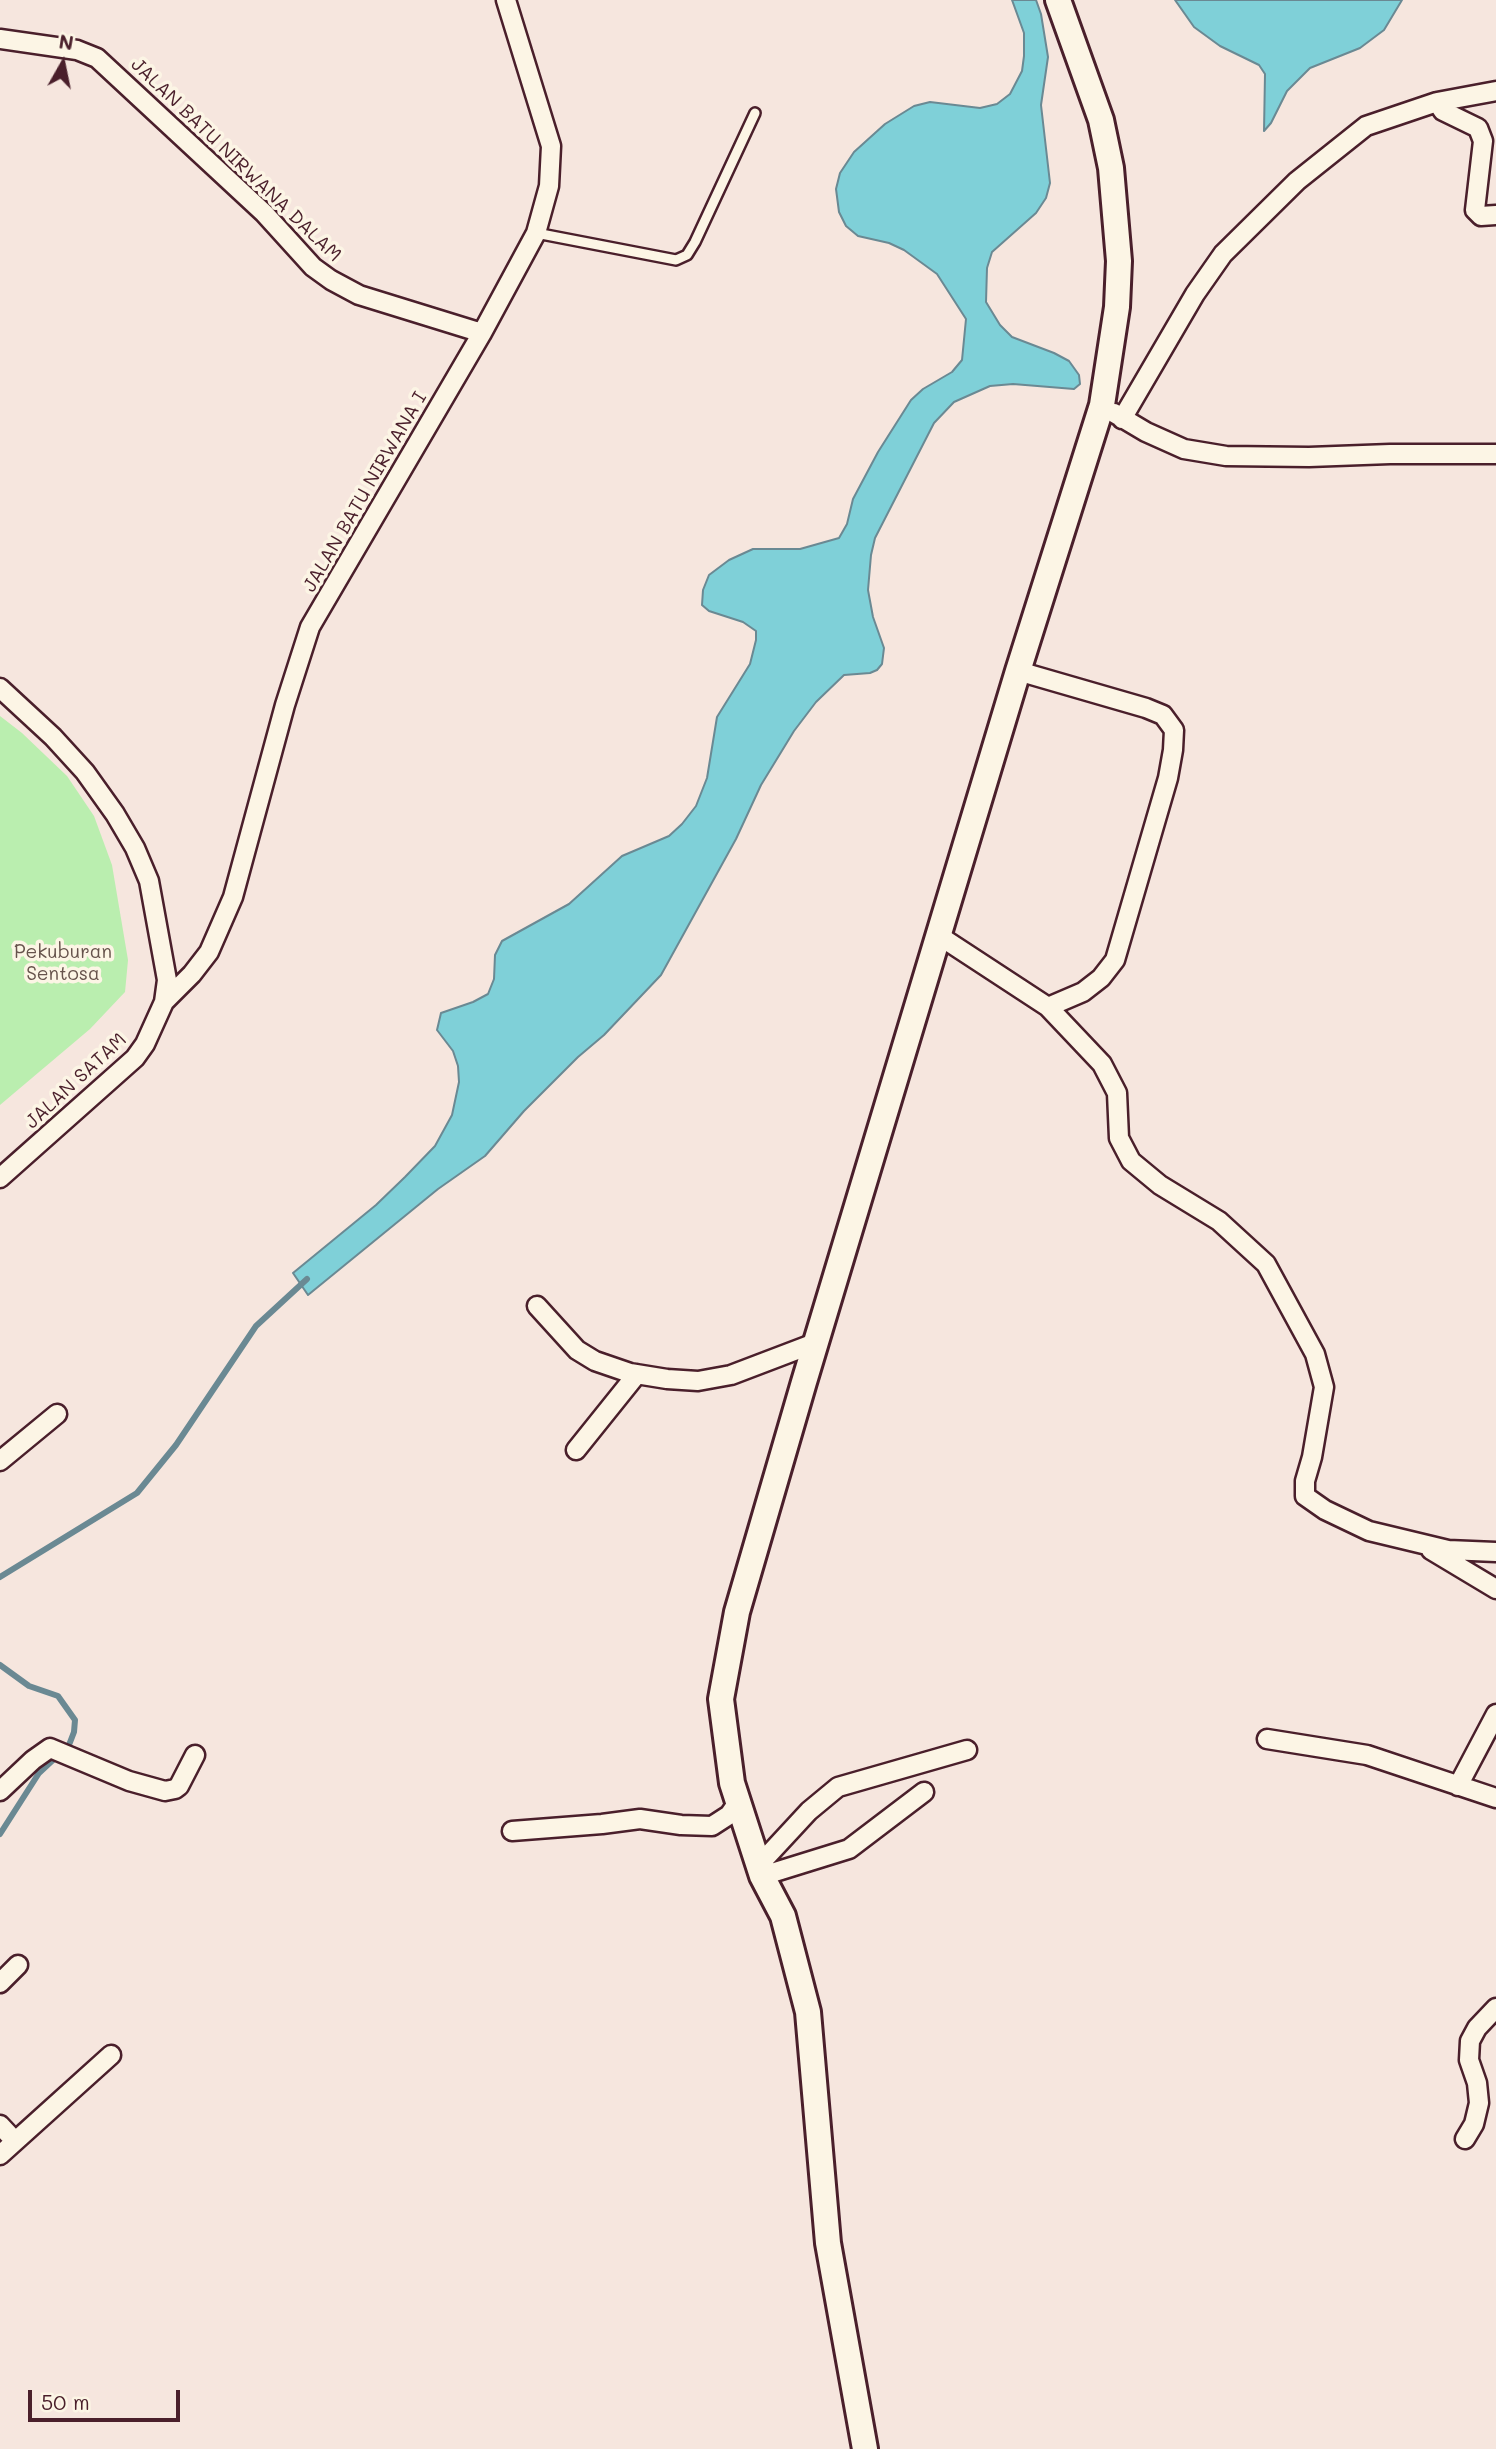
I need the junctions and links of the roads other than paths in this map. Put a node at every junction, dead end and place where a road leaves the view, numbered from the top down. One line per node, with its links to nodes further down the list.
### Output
1 (506, 0): 8 (street, JALAN BATU NIRWANA I)
2 (1058, 0): 10 (street)
3 (0, 39): 9 (street, JALAN BATU NIRWANA DALAM)
4 (1496, 91): 5 (street)
5 (1437, 102): 7 (street); 10 (street)
6 (755, 113): 8 (lane)
7 (1496, 215)
8 (536, 233): 9 (street, JALAN BATU NIRWANA I)
9 (482, 333): 15 (street, JALAN BATU NIRWANA I)
10 (1112, 412): 11 (street); 12 (street)
11 (1496, 454)
12 (1018, 671): 14 (street); 16 (street)
13 (0, 688): 15 (street)
14 (938, 935): 16 (street); 19 (street)
15 (164, 1002): 17 (street, JALAN SATAM)
16 (1048, 1007): 24 (street)
17 (0, 1178)
18 (537, 1306): 20 (street)
19 (815, 1343): 20 (street); 35 (street)
20 (637, 1374): 22 (street)
21 (57, 1414): 23 (street)
22 (576, 1450)
23 (0, 1461)
24 (1419, 1543): 25 (street); 26 (street)
25 (1496, 1552)
26 (1496, 1589)
27 (1496, 1714): 31 (street)
28 (1267, 1739): 31 (street)
29 (967, 1751): 37 (street)
30 (195, 1755): 32 (street)
31 (1458, 1786): 34 (street)
32 (0, 1791)
33 (924, 1792): 37 (street)
34 (1496, 1798)
35 (738, 1802): 36 (street); 37 (street)
36 (512, 1830)
37 (761, 1870): 46 (street)
38 (18, 1965): 39 (street)
39 (0, 1983)
40 (1496, 2008): 43 (street)
41 (111, 2055): 44 (street)
42 (0, 2125): 44 (street)
43 (1465, 2139)
44 (15, 2141): 45 (street)
45 (0, 2155)
46 (865, 2449)

